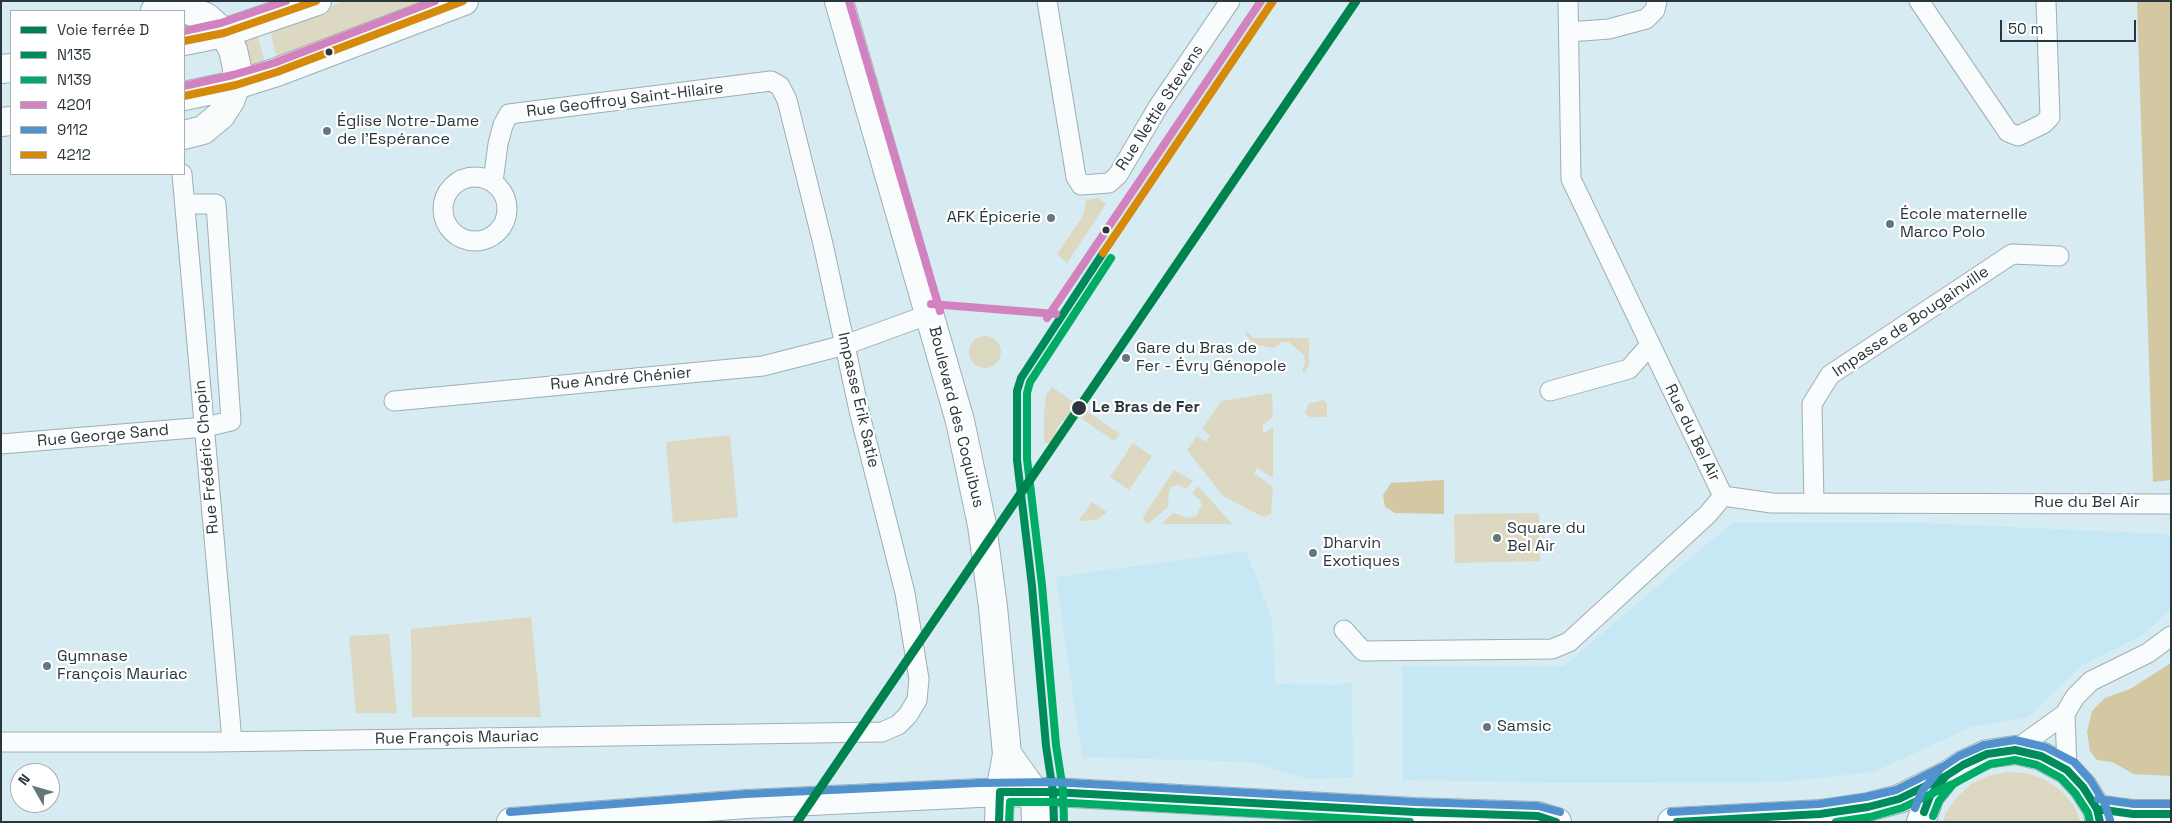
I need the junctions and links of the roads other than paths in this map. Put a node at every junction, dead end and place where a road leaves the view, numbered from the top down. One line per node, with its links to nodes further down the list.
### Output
1 (317, 1): 12 (main road)
2 (464, 1): 14 (main road)
3 (839, 1): 22 (main road, Boulevard des Coquibus)
4 (1047, 1): 5 (street, Rue Nettie Stevens)
5 (1230, 1)
6 (1568, 1): 11 (street, Rue du Bel Air)
7 (1657, 1): 11 (street)
8 (1919, 1): 9 (street)
9 (2046, 1)
10 (160, 7): 12 (main road)
11 (1569, 32): 23 (street, Rue du Bel Air)
12 (224, 33): 13 (main road); 14 (main road)
13 (185, 41)
14 (236, 85): 16 (main road); 17 (main road)
15 (780, 86): 19 (street, Rue Geoffroy Saint-Hilaire); 24 (street, Impasse Erik Satie)
16 (185, 96)
17 (185, 135)
18 (182, 175): 20 (street, Rue Frédéric Chopin)
19 (493, 182)
20 (185, 204): 27 (street, Rue Frédéric Chopin); 27 (street, Rue George Sand)
21 (2059, 256): 30 (street, Impasse de Bougainville)
22 (930, 314): 24 (street, Rue André Chénier); 39 (main road, Boulevard des Coquibus)
23 (1650, 344): 25 (street); 29 (street, Rue du Bel Air)
24 (845, 345): 26 (street, Rue André Chénier); 35 (street, Impasse Erik Satie)
25 (1550, 390)
26 (394, 401)
27 (205, 427): 28 (street, Rue George Sand); 36 (street, Rue Frédéric Chopin)
28 (1, 444)
29 (1722, 496): 30 (street, Rue du Bel Air); 32 (street)
30 (1814, 503): 31 (street, Rue du Bel Air)
31 (2171, 504)
32 (1344, 630)
33 (2171, 636): 34 (street)
34 (2065, 714): 38 (street); 40 (street)
35 (908, 715): 36 (street, Rue François Mauriac)
36 (232, 741): 37 (street, Rue François Mauriac)
37 (1, 742)
38 (2016, 750): 40 (main road); 41 (main road)
39 (1007, 754): 42 (main road, Boulevard des Coquibus); 43 (main road)
40 (2067, 770): 45 (main road)
41 (1946, 776): 50 (main road); 51 (main road)
42 (1000, 792): 43 (main road); 46 (main road); 47 (main road, Boulevard des Coquibus)
43 (1035, 793): 48 (main road); 49 (main road)
44 (2171, 814): 45 (main road)
45 (2099, 815)
46 (511, 822)
47 (999, 822)
48 (1036, 822)
49 (1557, 822)
50 (1672, 822)
51 (1921, 822)

